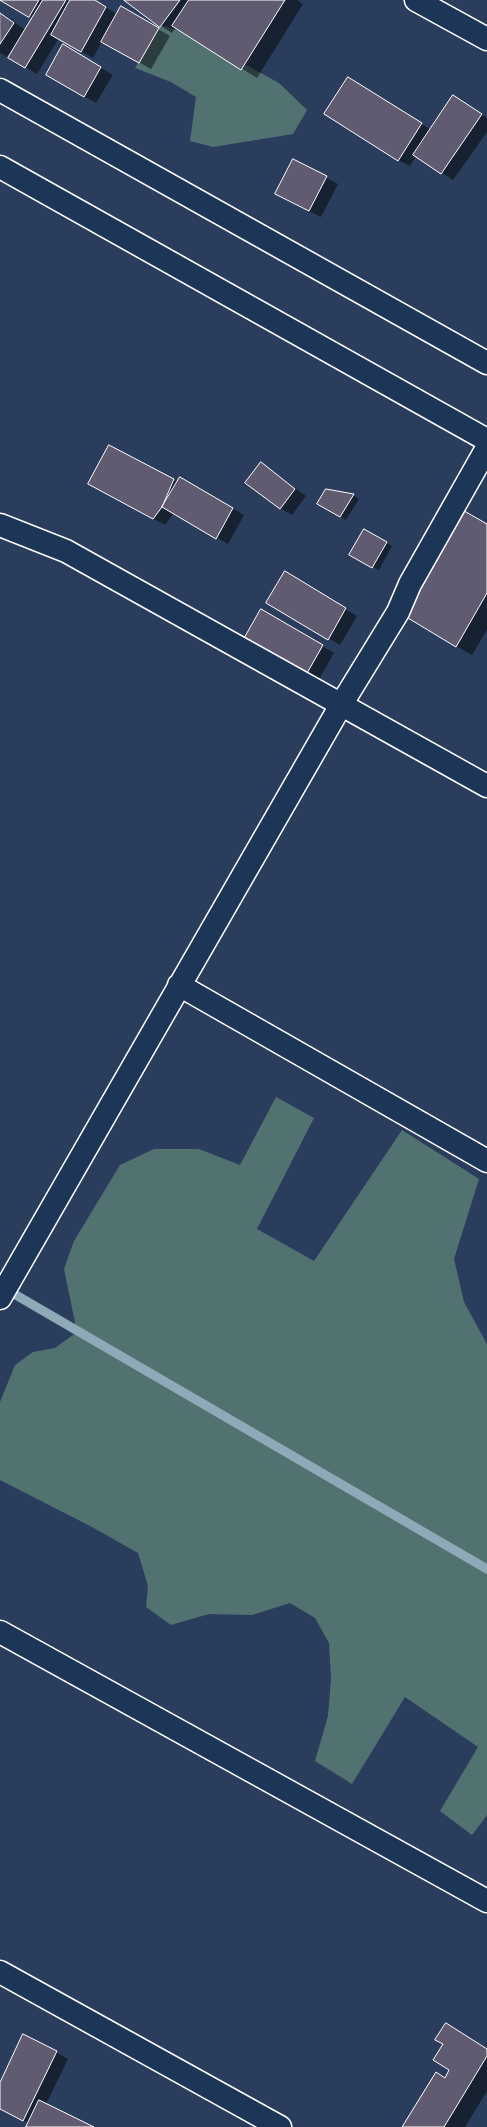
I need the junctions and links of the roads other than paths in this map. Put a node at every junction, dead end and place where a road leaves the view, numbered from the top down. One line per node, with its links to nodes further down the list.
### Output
1 (416, 0): 2 (street)
2 (487, 39)
3 (0, 90): 5 (street)
4 (0, 167): 6 (street)
5 (487, 363)
6 (487, 440)
7 (487, 448): 9 (street)
8 (0, 525): 9 (street)
9 (341, 705): 10 (street); 11 (street)
10 (487, 786)
11 (179, 985): 12 (street); 13 (street)
12 (487, 1162)
13 (0, 1298)
14 (0, 1632): 15 (street)
15 (487, 1901)
16 (0, 1972): 17 (street)
17 (280, 2127)

